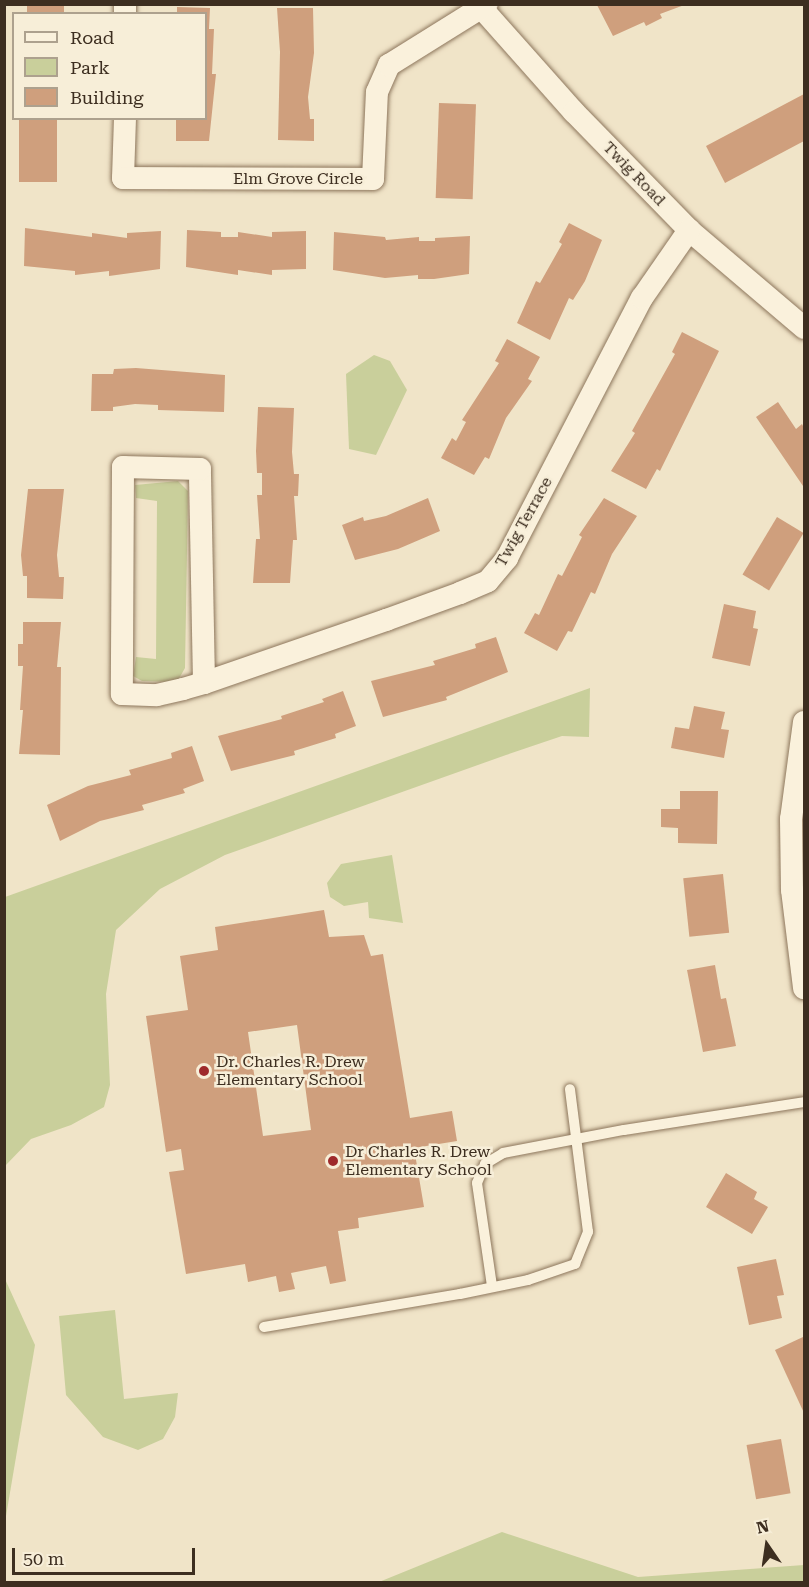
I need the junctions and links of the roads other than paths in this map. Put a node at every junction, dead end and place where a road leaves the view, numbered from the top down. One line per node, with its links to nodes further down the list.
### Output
1 (482, 6): 2 (street, Elm Grove Circle); 3 (street, Twig Road)
2 (125, 120)
3 (689, 230): 4 (street, Twig Road); 5 (street, Twig Terrace)
4 (804, 328)
5 (204, 683): 5 (street, Twig Terrace)
6 (804, 722): 7 (street)
7 (804, 988)
8 (570, 1089): 10 (lane)
9 (804, 1102): 10 (lane)
10 (578, 1138): 11 (lane); 11 (lane)
11 (492, 1286): 12 (lane)
12 (264, 1327)

